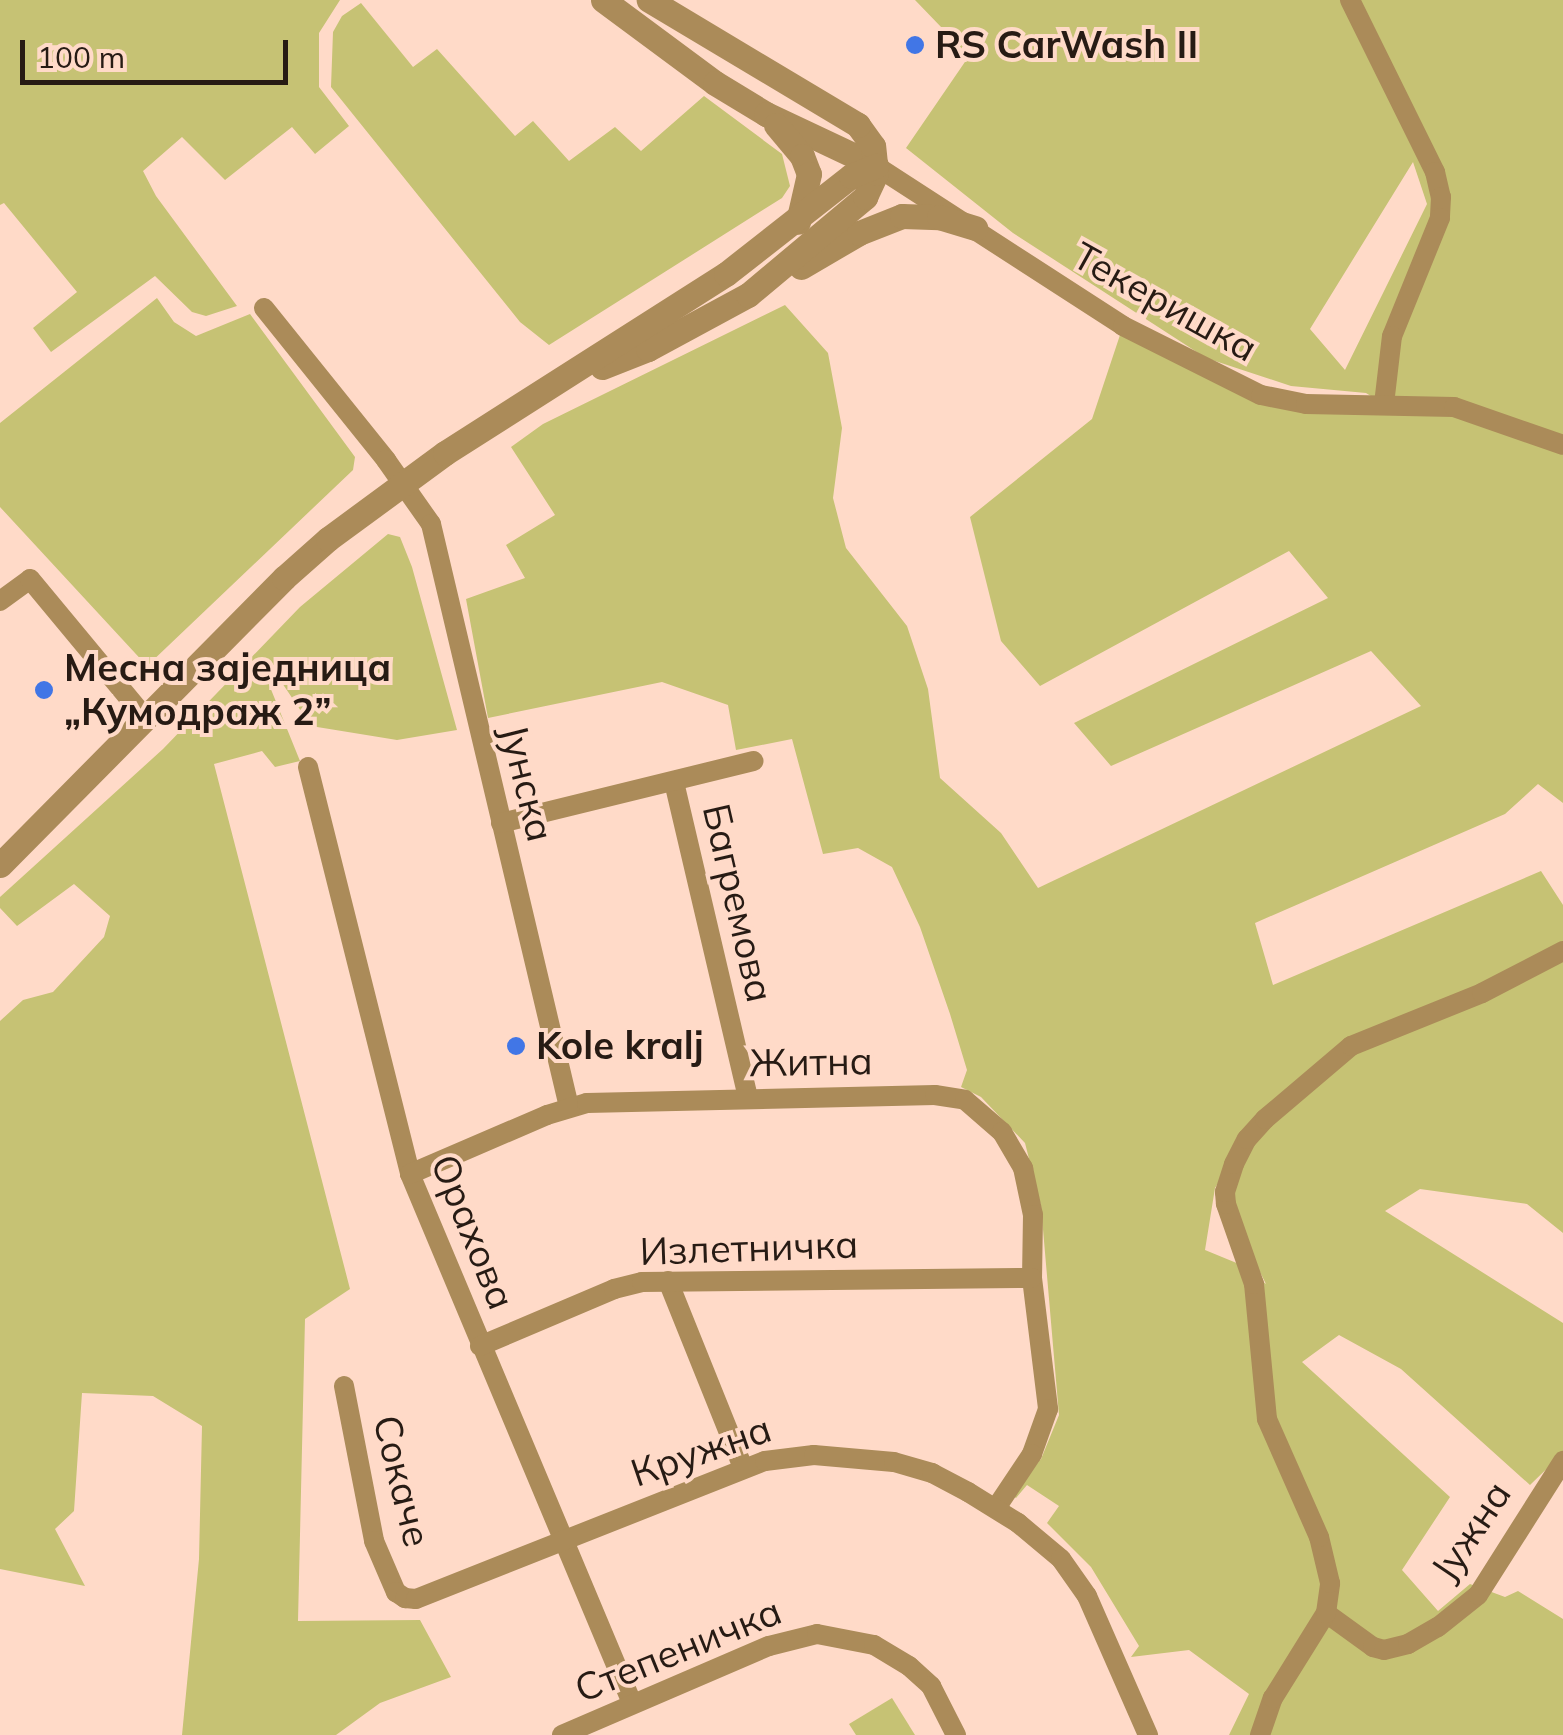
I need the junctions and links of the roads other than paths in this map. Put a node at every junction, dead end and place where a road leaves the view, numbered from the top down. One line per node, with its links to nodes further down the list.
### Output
1 (603, 0): 4 (street)
2 (650, 0): 5 (street)
3 (1350, 0): 11 (street)
4 (766, 114): 5 (street); 6 (street)
5 (876, 166): 6 (street); 7 (street, Текеришка); 8 (street)
6 (798, 222): 10 (street)
7 (975, 228): 8 (street); 11 (street, Текеришка)
8 (748, 296): 10 (street)
9 (264, 308): 13 (street, Јунска)
10 (556, 385): 13 (street)
11 (1384, 404): 12 (street, Текеришка)
12 (1563, 444)
13 (404, 482): 15 (street); 19 (street, Јунска)
14 (0, 601): 15 (street)
15 (146, 720): 20 (street)
16 (754, 761): 18 (street)
17 (308, 767): 24 (street, Орахова)
18 (674, 782): 19 (street); 22 (street, Багремова)
19 (501, 823): 23 (street, Јунска)
20 (0, 865)
21 (1563, 951): 33 (street)
22 (748, 1098): 23 (street, Житна); 25 (street, Житна)
23 (569, 1107): 24 (street, Житна)
24 (410, 1174): 27 (street, Орахова)
25 (1032, 1278): 26 (street, Излетничка); 31 (street, Житна)
26 (668, 1281): 27 (street, Излетничка); 30 (street)
27 (480, 1346): 32 (street, Орахова)
28 (344, 1386): 32 (street, Сокаче)
29 (1563, 1461): 33 (street, Јужна)
30 (743, 1468): 31 (street, Кружна); 32 (street, Кружна)
31 (996, 1508): 37 (street, Кружна)
32 (562, 1540): 34 (street, Орахова)
33 (1326, 1613): 38 (street)
34 (632, 1703): 35 (street, Степеничка); 36 (street, Степеничка)
35 (562, 1735)
36 (956, 1735)
37 (1148, 1735)
38 (1260, 1735)

